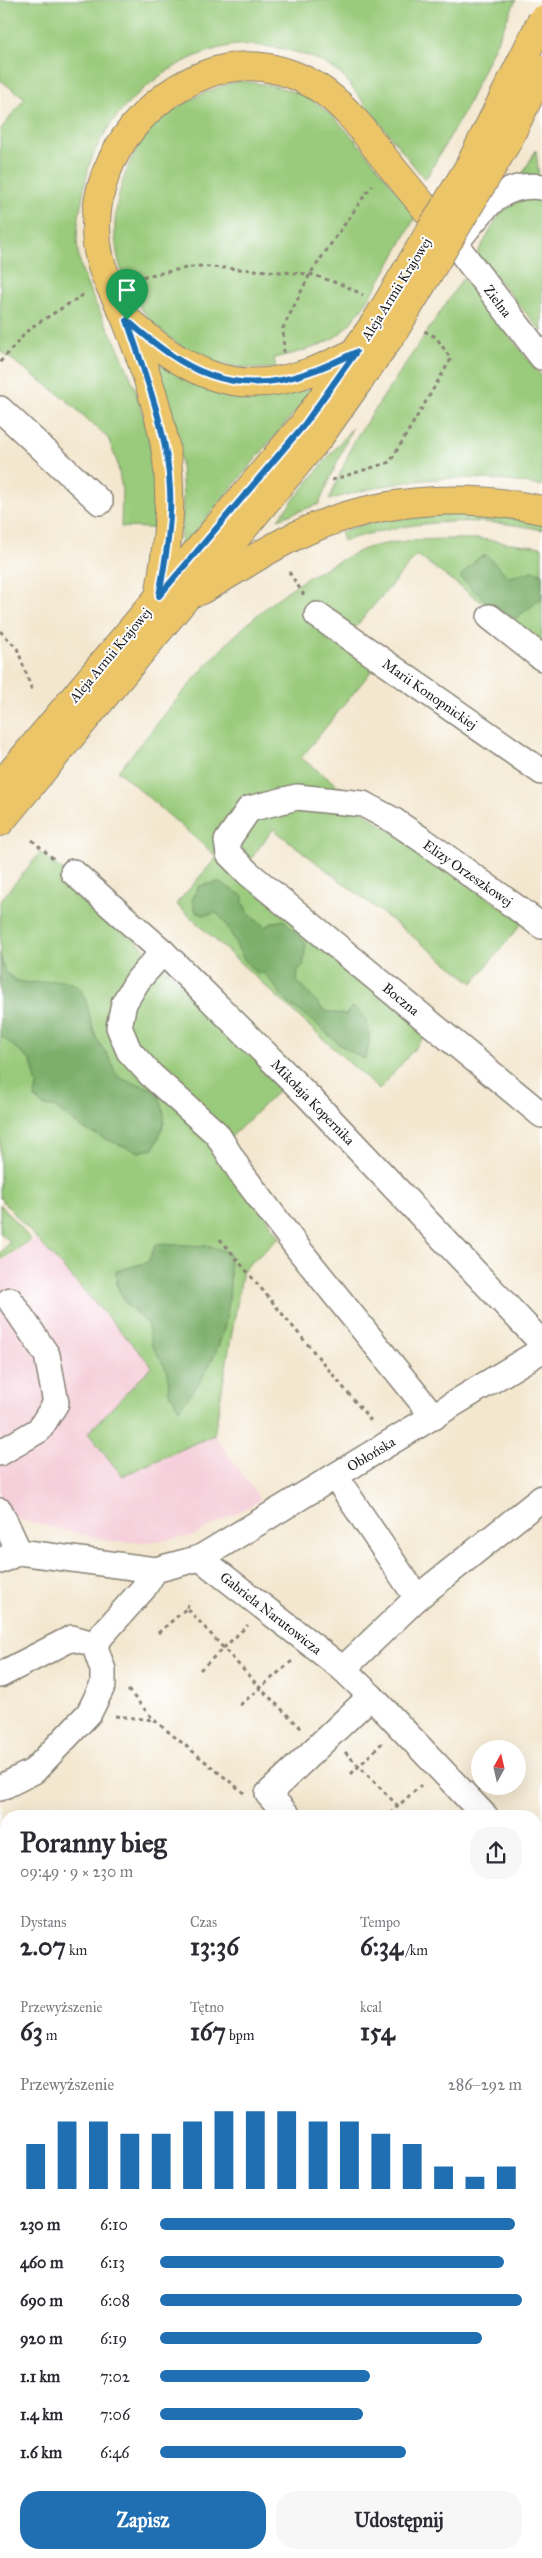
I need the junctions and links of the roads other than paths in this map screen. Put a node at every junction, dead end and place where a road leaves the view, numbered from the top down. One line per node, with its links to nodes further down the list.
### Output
1 (542, 20): 6 (main road, Aleja Armii Krajowej, bridge)
2 (542, 70): 6 (main road, Aleja Armii Krajowej, bridge)
3 (542, 188): 4 (street)
4 (455, 244): 5 (main road); 8 (street, Zielna)
5 (127, 320): 7 (main road); 12 (main road)
6 (386, 326): 7 (main road, Aleja Armii Krajowej); 12 (main road, Aleja Armii Krajowej)
7 (356, 352): 12 (main road, Aleja Armii Krajowej)
8 (542, 357)
9 (0, 409): 10 (street)
10 (100, 502)
11 (542, 510): 12 (main road)
12 (172, 598): 17 (main road, Aleja Armii Krajowej); 18 (main road, Aleja Armii Krajowej)
13 (317, 615): 16 (street, Marii Konopnickiej)
14 (490, 617): 15 (street)
15 (542, 658)
16 (542, 772)
17 (0, 786)
18 (0, 822)
19 (73, 872): 22 (street, Mikołaja Kopernika)
20 (260, 882): 21 (street, Elizy Orzeszkowej); 23 (street, Boczna)
21 (542, 926)
22 (162, 952): 25 (street, Mikołaja Kopernika); 27 (street)
23 (542, 1115)
24 (10, 1300): 28 (street)
25 (542, 1343)
26 (542, 1350): 27 (street, Obłońska)
27 (434, 1417): 29 (street, Obłońska)
28 (0, 1453)
29 (335, 1476): 33 (street, Obłońska); 35 (street)
30 (542, 1498): 35 (street)
31 (0, 1511): 32 (street)
32 (10, 1556): 34 (street)
33 (200, 1558): 34 (street); 37 (street, Gabriela Narutowicza)
34 (155, 1570): 36 (street)
35 (417, 1598): 37 (street)
36 (94, 1644): 38 (street); 40 (street)
37 (342, 1669): 39 (street, Gabriela Narutowicza)
38 (0, 1675)
39 (371, 1696): 41 (street); 42 (street, Gabriela Narutowicza)
40 (0, 1788)
41 (283, 1810)
42 (479, 1810)

